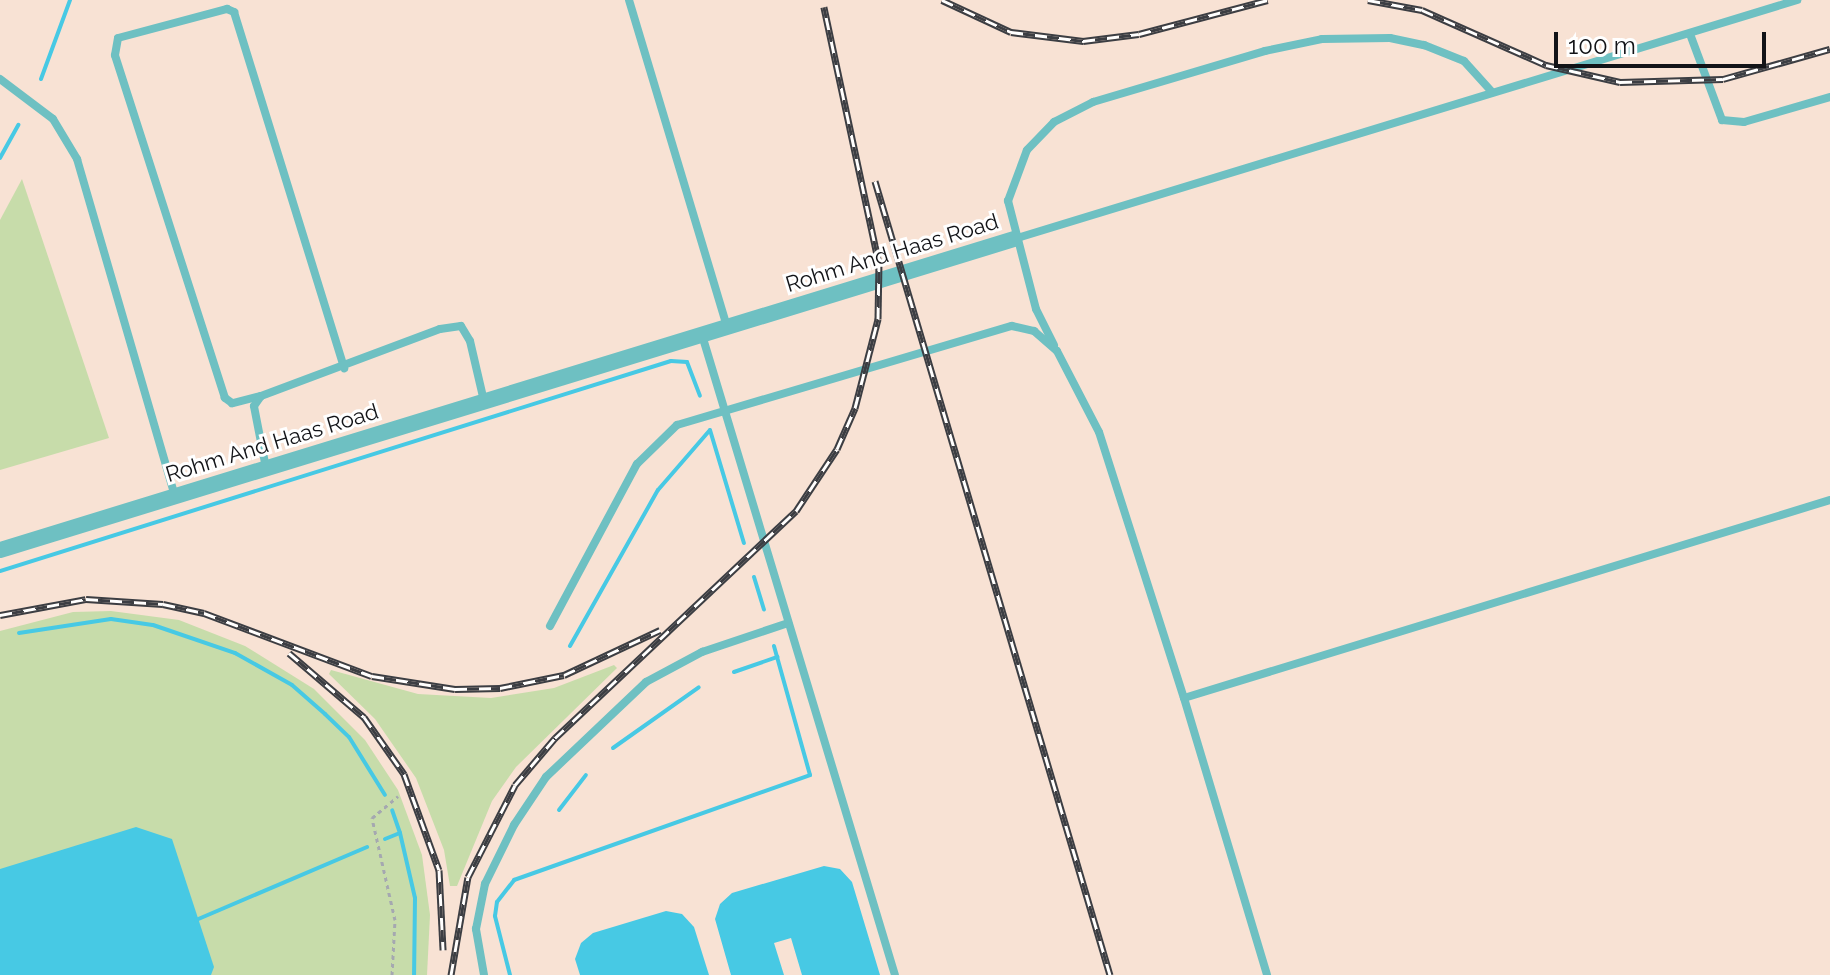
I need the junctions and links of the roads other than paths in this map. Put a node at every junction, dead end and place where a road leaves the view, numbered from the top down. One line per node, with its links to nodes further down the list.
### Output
1 (629, 0): 8 (lane)
2 (1797, 0): 3 (lane, Rohm And Haas Road)
3 (1690, 34): 5 (lane, Rohm And Haas Road); 6 (lane)
4 (0, 79): 16 (lane)
5 (1492, 92): 7 (lane, Rohm And Haas Road); 7 (lane)
6 (1830, 97)
7 (1014, 239): 8 (street, Rohm And Haas Road); 10 (lane)
8 (727, 327): 9 (street, Rohm And Haas Road)
9 (702, 335): 13 (street, Rohm And Haas Road); 14 (lane)
10 (1057, 351): 14 (lane); 21 (lane)
11 (344, 368): 12 (lane); 12 (lane); 13 (lane)
12 (261, 396): 15 (lane)
13 (484, 401): 15 (street, Rohm And Haas Road)
14 (723, 409): 19 (lane); 20 (lane)
15 (266, 469): 16 (street, Rohm And Haas Road)
16 (175, 496): 18 (street, Rohm And Haas Road)
17 (1830, 500): 21 (lane)
18 (0, 550)
19 (788, 623): 22 (lane); 23 (lane)
20 (550, 626)
21 (1184, 698): 24 (lane)
22 (484, 975)
23 (895, 975)
24 (1267, 975)

